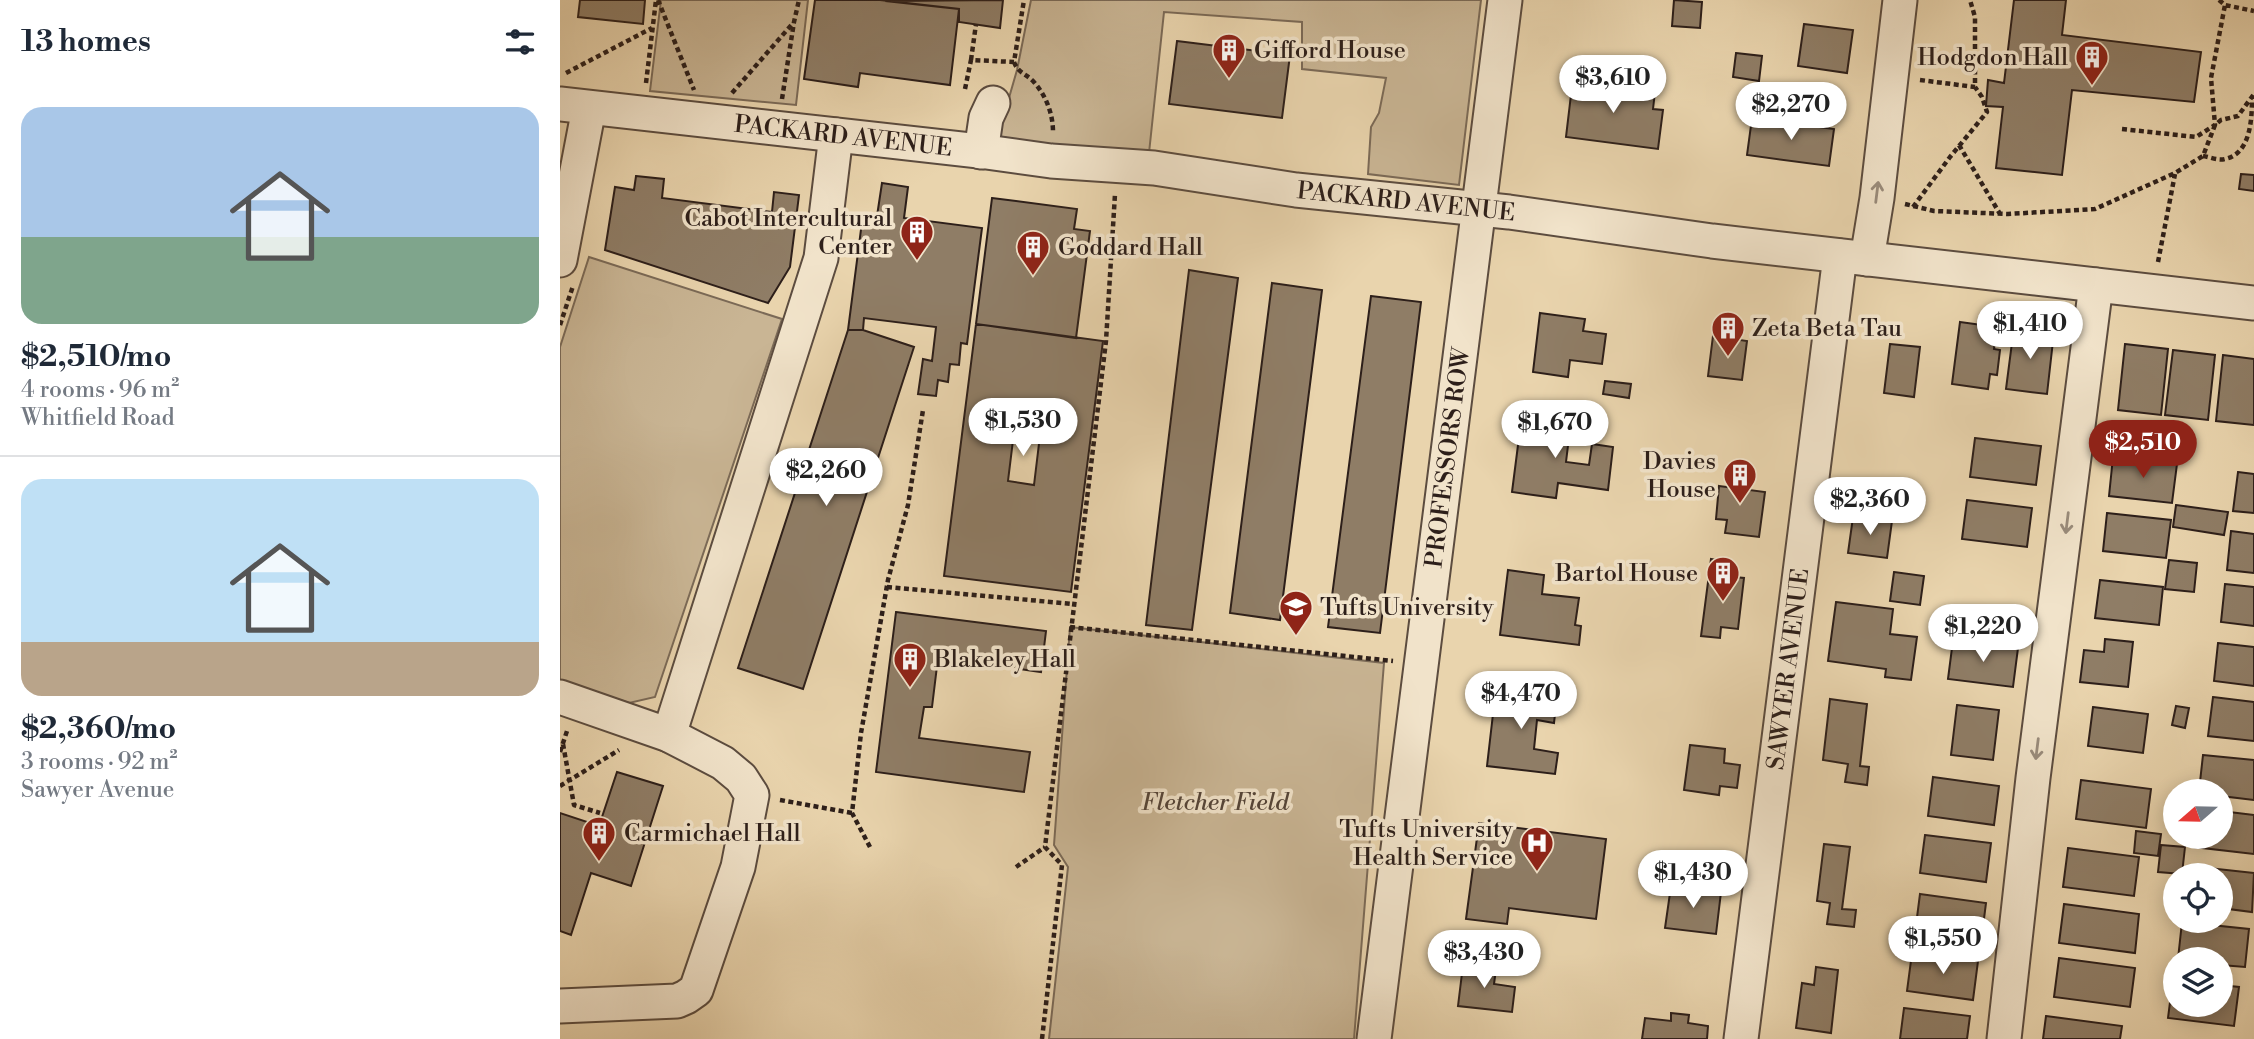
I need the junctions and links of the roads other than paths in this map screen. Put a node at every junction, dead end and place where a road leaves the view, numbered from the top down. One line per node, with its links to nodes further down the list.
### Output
1 (1505, 0): 7 (street, PROFESSORS ROW)
2 (1900, 0): 8 (street, SAWYER AVENUE, one-way to 2)
3 (978, 100): 6 (street)
4 (574, 106): 5 (street, PACKARD AVENUE); 9 (street)
5 (836, 135): 6 (street, PACKARD AVENUE); 13 (street)
6 (981, 152): 7 (street, PACKARD AVENUE)
7 (1479, 208): 8 (street, PACKARD AVENUE); 15 (street, PROFESSORS ROW)
8 (1854, 258): 10 (street, PACKARD AVENUE); 16 (street, SAWYER AVENUE)
9 (560, 260)
10 (2096, 285): 11 (street, PACKARD AVENUE); 17 (street, one-way to 17)
11 (2254, 303)
12 (564, 712): 13 (street)
13 (669, 734): 14 (street)
14 (560, 1006)
15 (1374, 1039)
16 (1741, 1039)
17 (2004, 1039)

